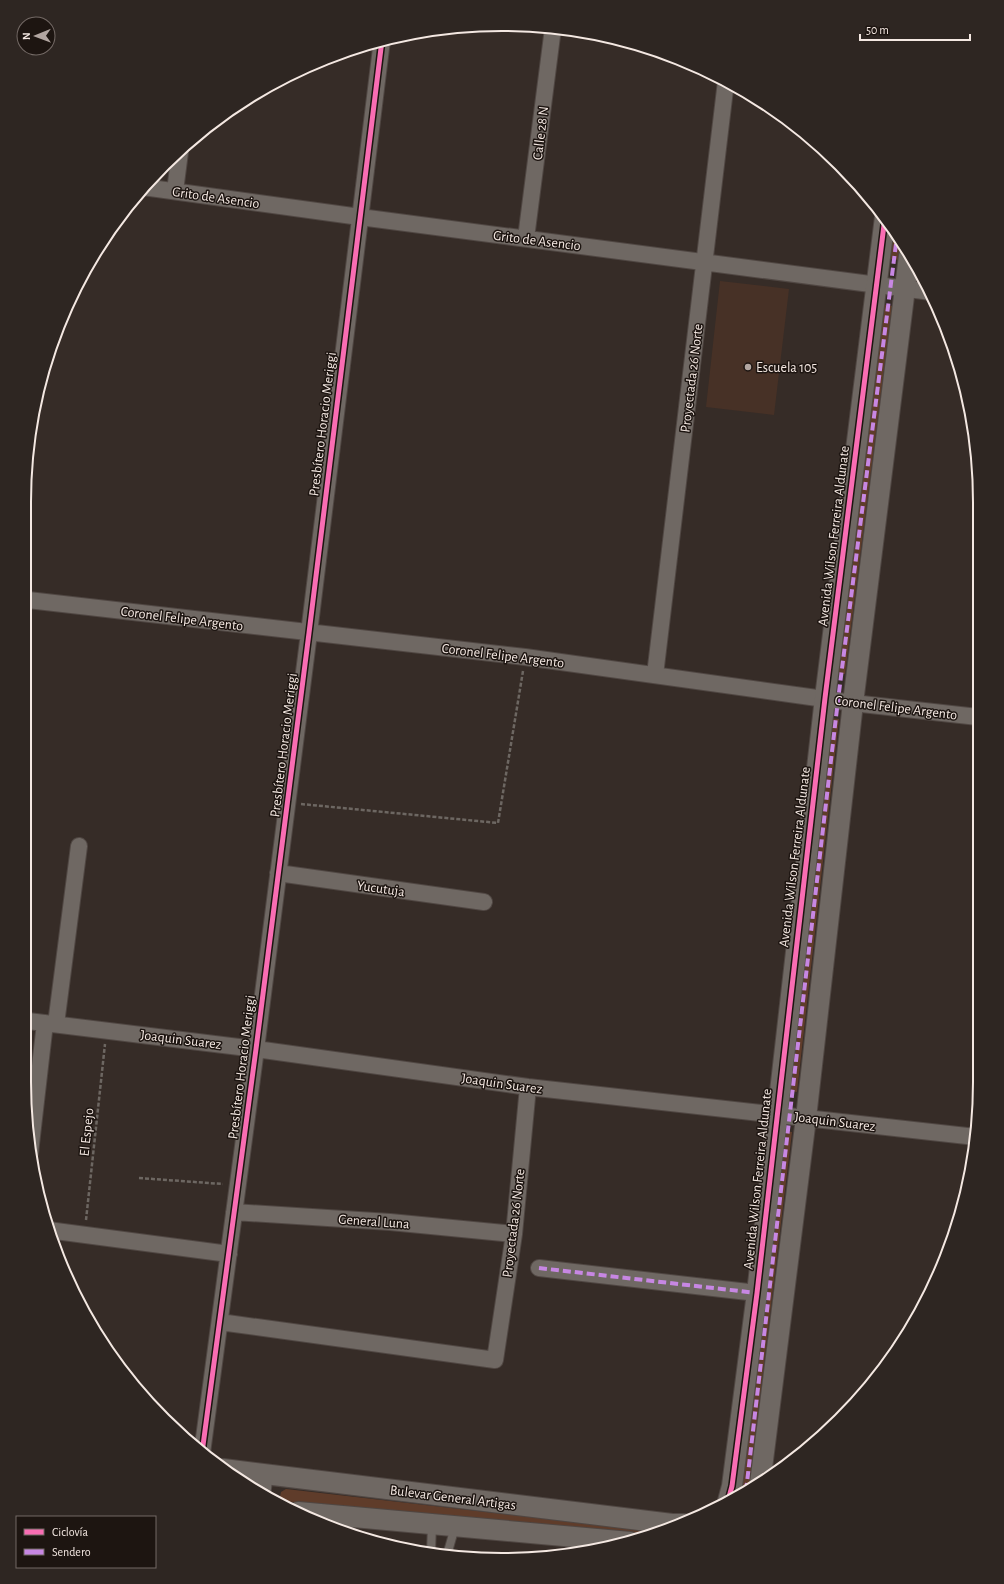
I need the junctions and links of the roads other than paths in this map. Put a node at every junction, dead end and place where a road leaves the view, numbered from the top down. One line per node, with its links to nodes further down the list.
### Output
1 (552, 34): 9 (street, Calle 28 N)
2 (381, 47): 7 (street, Presbítero Horacio Meriggi)
3 (725, 88): 10 (street, Proyectada 26 Norte)
4 (179, 159): 6 (street)
5 (151, 188): 6 (street, Grito de Asencio)
6 (175, 191): 7 (street, Grito de Asencio)
7 (360, 218): 9 (street, Grito de Asencio); 16 (street, Presbítero Horacio Meriggi)
8 (884, 226): 12 (street, Avenida Wilson Ferreira Aldunate)
9 (526, 238): 10 (street, Grito de Asencio)
10 (704, 262): 12 (street, Grito de Asencio); 17 (street, Proyectada 26 Norte)
11 (908, 263): 13 (street)
12 (877, 285): 13 (street, Grito de Asencio); 18 (street, Avenida Wilson Ferreira Aldunate)
13 (905, 288): 14 (street, Grito de Asencio); 19 (street)
14 (922, 291)
15 (31, 600): 16 (street, Coronel Felipe Argento)
16 (309, 633): 17 (street, Coronel Felipe Argento); 22 (street, Presbítero Horacio Meriggi)
17 (655, 675): 18 (street, Coronel Felipe Argento)
18 (825, 698): 19 (street, Coronel Felipe Argento); 28 (street, Avenida Wilson Ferreira Aldunate)
19 (853, 702): 20 (street, Coronel Felipe Argento); 29 (street)
20 (973, 716)
21 (80, 846): 25 (street)
22 (278, 873): 23 (street, Yucutuja); 26 (street, Presbítero Horacio Meriggi)
23 (484, 902)
24 (31, 1021): 25 (street, Joaquin Suarez)
25 (50, 1024): 26 (street, Joaquin Suarez); 30 (street)
26 (256, 1049): 27 (street, Joaquin Suarez); 32 (street, Presbítero Horacio Meriggi)
27 (528, 1086): 28 (street, Joaquin Suarez); 34 (street, Proyectada 26 Norte)
28 (777, 1114): 29 (street, Joaquin Suarez); 37 (street, Avenida Wilson Ferreira Aldunate)
29 (806, 1118): 31 (street, Joaquin Suarez); 42 (street)
30 (34, 1129)
31 (970, 1136)
32 (234, 1212): 34 (street, General Luna); 35 (street, Presbítero Horacio Meriggi)
33 (55, 1231): 35 (street)
34 (514, 1234): 38 (street, Proyectada 26 Norte)
35 (229, 1254): 38 (street, Presbítero Horacio Meriggi)
36 (539, 1268): 37 (street)
37 (757, 1293): 44 (street, Avenida Wilson Ferreira Aldunate)
38 (220, 1322): 39 (street, Presbítero Horacio Meriggi)
39 (203, 1446)
40 (235, 1470): 41 (street, Bulevar General Artigas)
41 (266, 1474): 43 (street); 46 (street, Bulevar General Artigas)
42 (761, 1476)
43 (263, 1488)
44 (730, 1494)
45 (314, 1513): 47 (street, Bulevar General Artigas)
46 (666, 1523)
47 (432, 1524): 48 (street, Bulevar General Artigas); 50 (lane)
48 (455, 1526): 49 (street, Bulevar General Artigas); 51 (lane)
49 (610, 1540)
50 (431, 1547)
51 (448, 1550)

